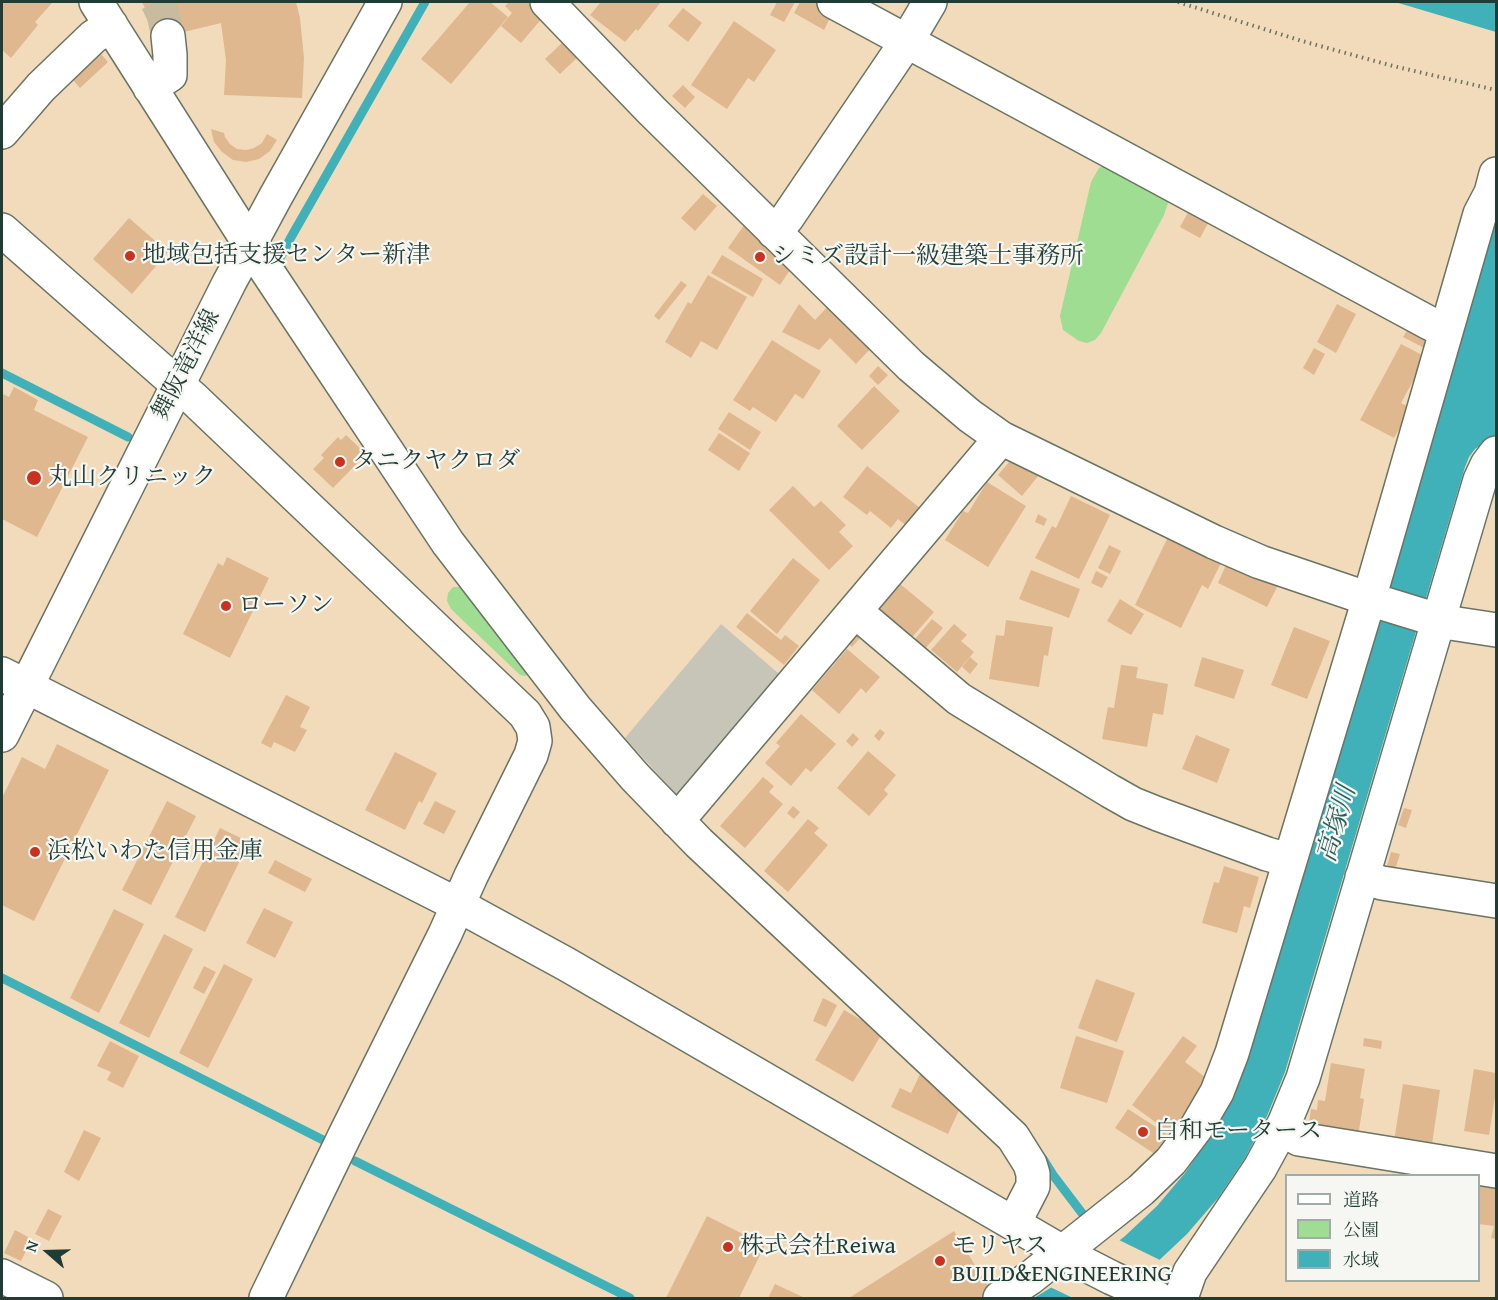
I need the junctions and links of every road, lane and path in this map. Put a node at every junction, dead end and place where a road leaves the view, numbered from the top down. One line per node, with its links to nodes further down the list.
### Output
1 (385, 2): 15 (street, 舞阪竜洋線)
2 (547, 2): 14 (street)
3 (834, 2): 8 (street)
4 (930, 2): 8 (street)
5 (1178, 2): 10 (path)
6 (104, 13): 9 (street); 11 (street)
7 (168, 36): 9 (street)
8 (907, 41): 14 (street); 16 (street)
9 (150, 87): 15 (street)
10 (1497, 90)
11 (2, 132)
12 (1497, 174): 16 (street)
13 (2, 230): 17 (street)
14 (774, 232): 18 (street)
15 (249, 244): 17 (street, 舞阪竜洋線); 26 (street)
16 (1446, 329): 20 (street)
17 (178, 384): 24 (street, 舞阪竜洋線); 30 (street)
18 (1001, 438): 20 (street); 21 (street)
19 (1497, 453): 22 (street)
20 (1369, 599): 22 (street); 27 (street)
21 (855, 611): 26 (street); 27 (street)
22 (1433, 618): 23 (street); 28 (street)
23 (1497, 630)
24 (14, 681): 25 (street, 舞阪竜洋線); 30 (street)
25 (2, 735)
26 (677, 821): 33 (street)
27 (1289, 860): 34 (street)
28 (1362, 877): 29 (street); 31 (street)
29 (1497, 901)
30 (458, 905): 33 (street); 38 (street)
31 (1281, 1129): 32 (street); 40 (street)
32 (1497, 1171)
33 (1014, 1223): 34 (street)
34 (1067, 1254): 36 (street); 39 (street)
35 (2, 1276): 37 (street)
36 (1149, 1295)
37 (46, 1299)
38 (266, 1299)
39 (1000, 1299)
40 (1181, 1299)

